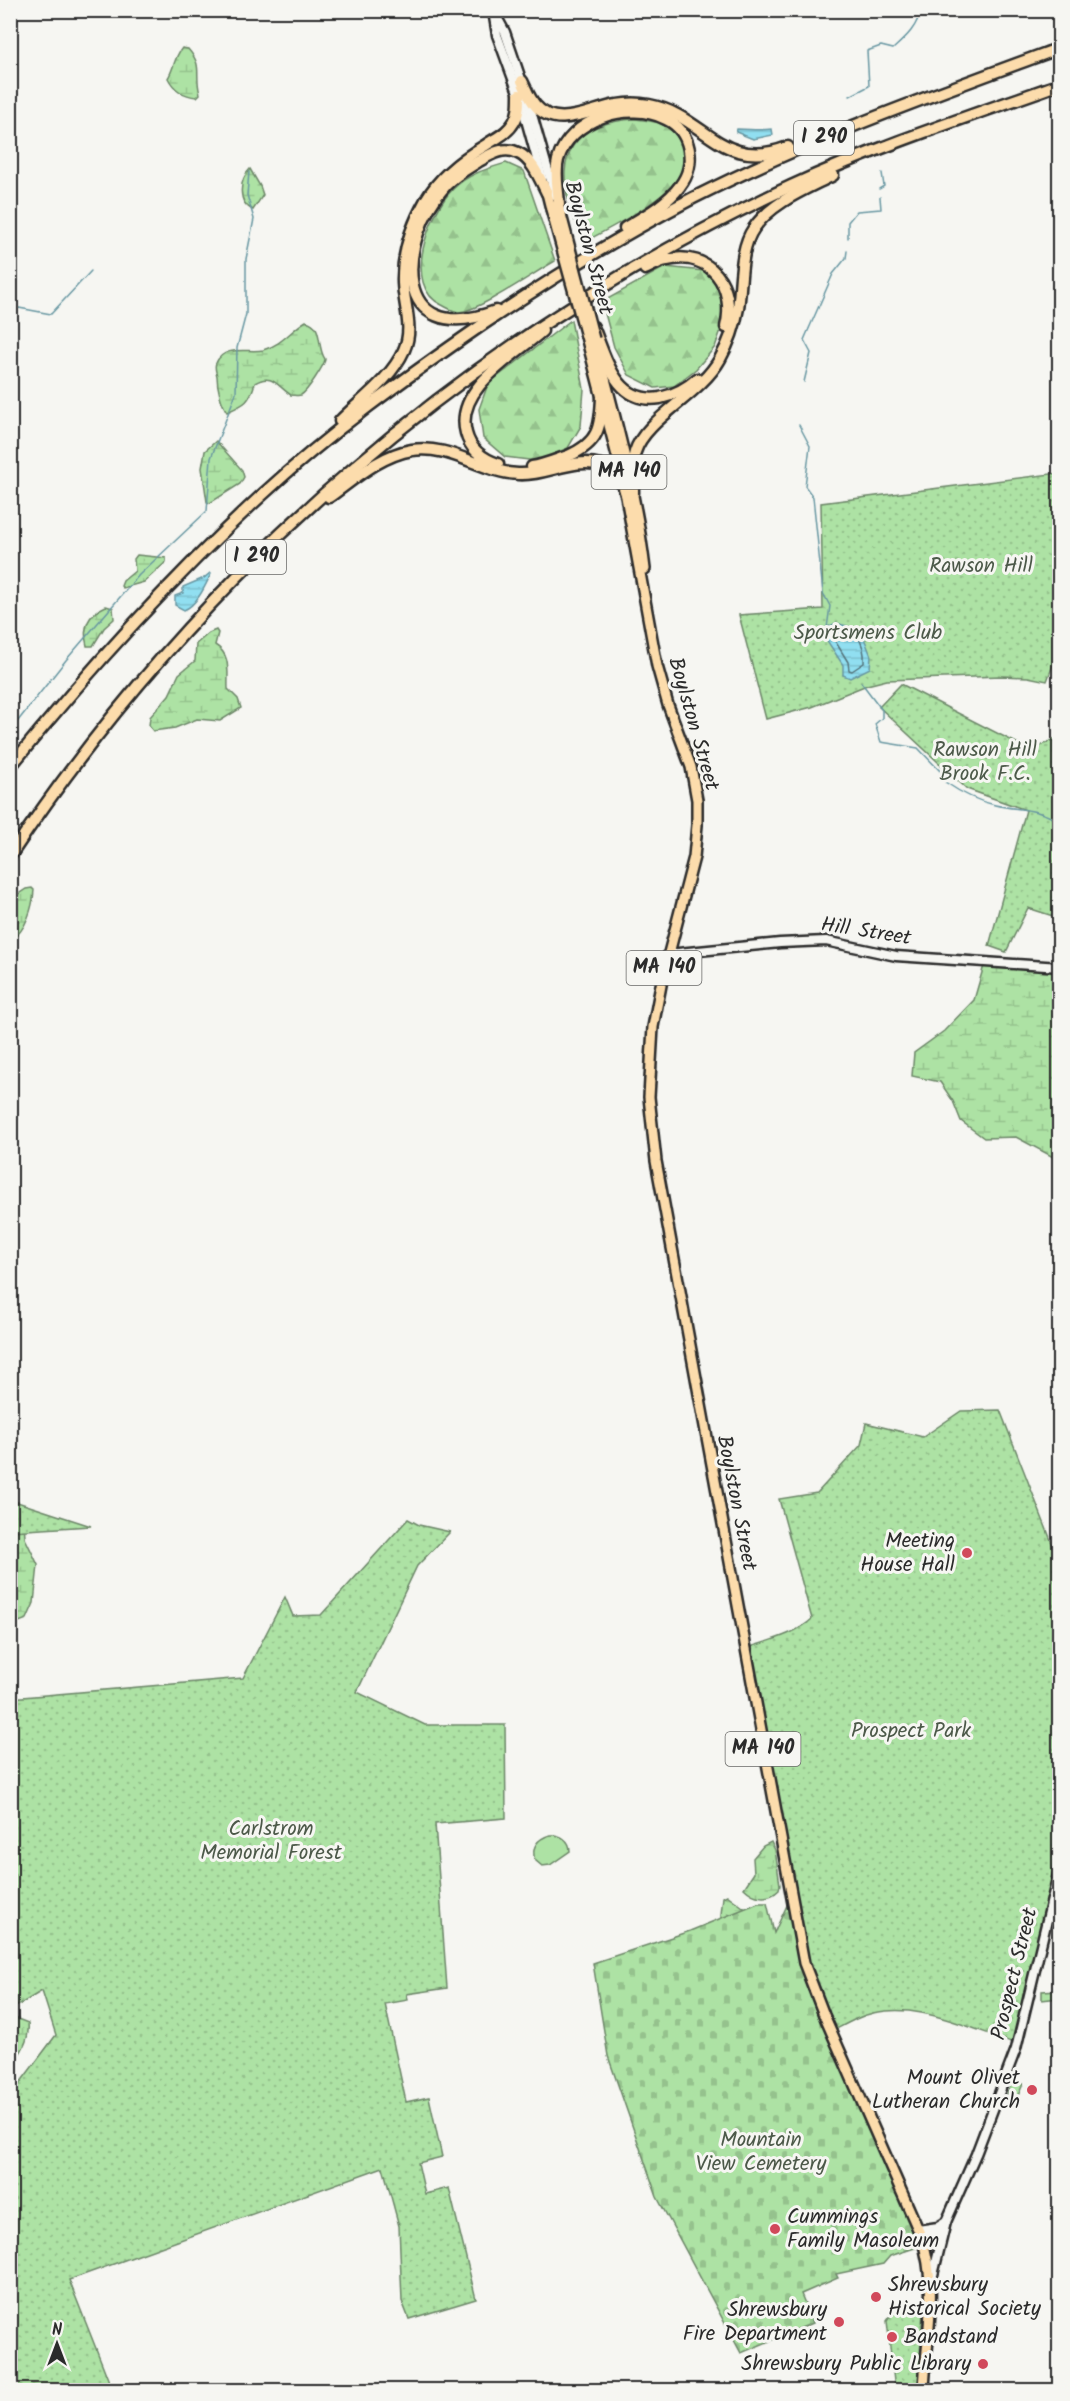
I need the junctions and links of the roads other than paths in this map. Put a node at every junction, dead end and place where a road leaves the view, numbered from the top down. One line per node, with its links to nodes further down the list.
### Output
1 (493, 10): 3 (street, Boylston Street / MA 140); 5 (street, Boylston Street / MA 140)
2 (1059, 48): 6 (highway, I 290)
3 (522, 81): 6 (highway); 9 (street, Boylston Street / MA 140)
4 (1059, 84): 7 (highway, I 290)
5 (519, 95): 8 (street, Boylston Street / MA 140); 17 (highway)
6 (820, 139): 10 (highway, I 290)
7 (886, 147): 11 (highway, I 290); 18 (highway)
8 (547, 193): 9 (main road, Boylston Street / MA 140); 12 (highway)
9 (555, 208): 10 (highway); 14 (main road, Boylston Street / MA 140, bridge); 15 (main road, Boylston Street / MA 140, bridge)
10 (578, 262): 12 (highway, I 290)
11 (593, 293): 13 (highway, I 290); 15 (highway)
12 (510, 306): 17 (highway, I 290)
13 (569, 308): 16 (highway); 19 (highway, I 290)
14 (588, 316): 15 (highway, bridge)
15 (593, 339): 16 (main road, Boylston Street / MA 140); 18 (main road, Boylston Street / MA 140)
16 (602, 396): 18 (main road, Boylston Street / MA 140)
17 (284, 476): 20 (highway, I 290)
18 (630, 493): 19 (highway); 22 (main road, Boylston Street / MA 140)
19 (292, 523): 21 (highway, I 290)
20 (10, 767)
21 (10, 856)
22 (668, 954): 23 (street, Hill Street); 27 (main road, Boylston Street / MA 140)
23 (1059, 967)
24 (1059, 1866): 25 (street, Prospect Street)
25 (946, 2222): 26 (street, Prospect Street); 27 (street)
26 (943, 2232): 27 (street); 28 (street, Prospect Street)
27 (920, 2233): 28 (main road, Boylston Street / MA 140)
28 (931, 2283): 29 (main road, Boylston Street / MA 140)
29 (924, 2391)

